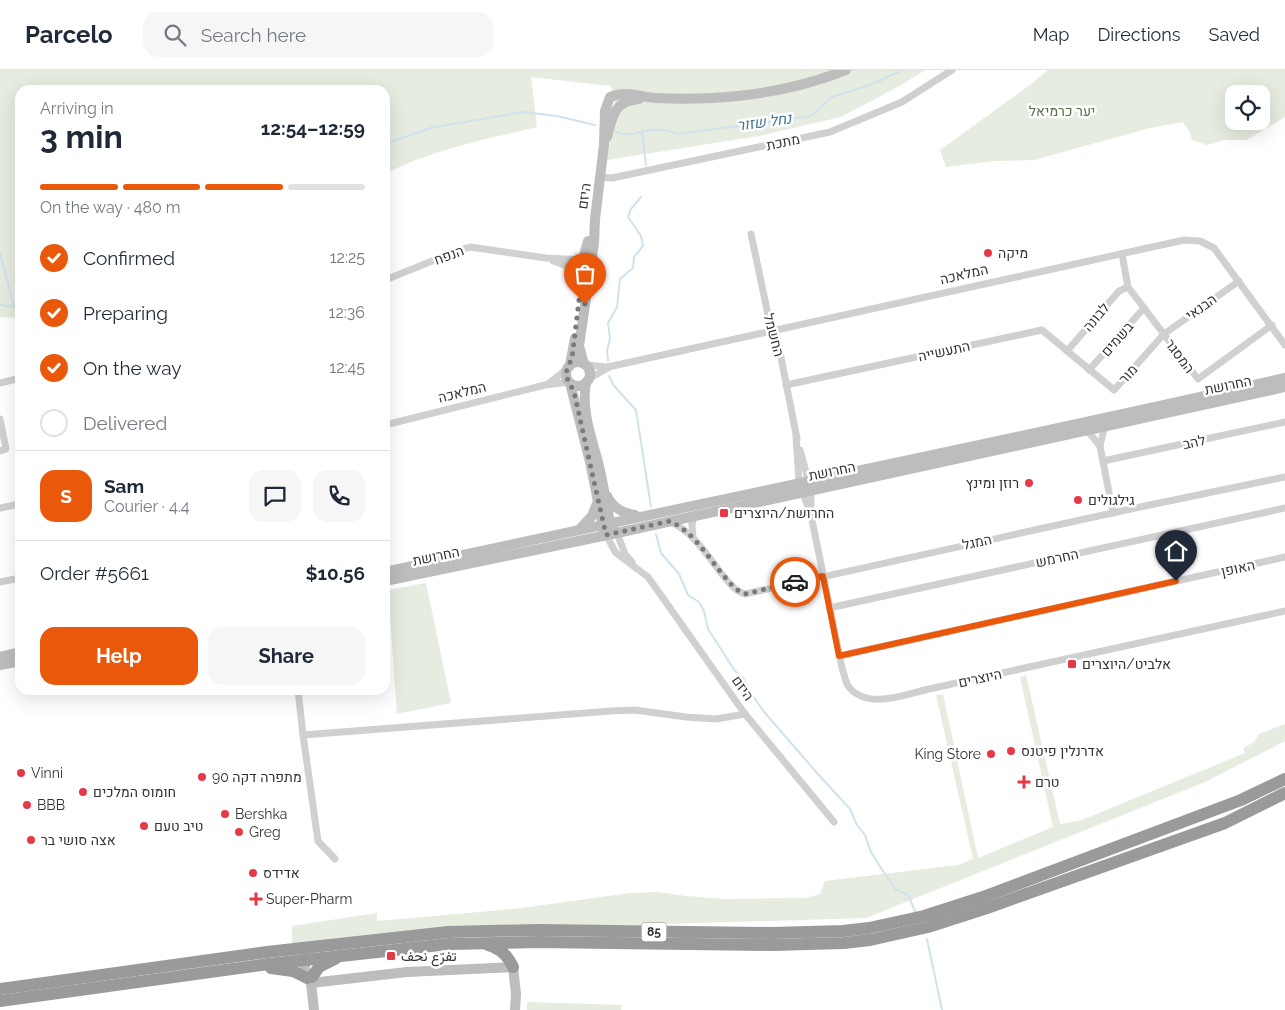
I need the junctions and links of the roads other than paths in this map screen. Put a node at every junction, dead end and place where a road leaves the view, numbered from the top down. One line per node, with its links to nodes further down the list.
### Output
1 (846, 70): 3 (street, היזם)
2 (952, 70): 3 (street, מתכת)
3 (600, 177): 7 (street, היזם)
4 (751, 234): 14 (street, החשמל)
5 (1122, 254): 10 (street, המלאכה); 11 (street, המסגר); 14 (street, המלאכה)
6 (546, 258): 7 (street, הנפח); 8 (street, הנפח); 9 (street, הנפח)
7 (587, 261): 8 (street, היזם); 18 (street, היזם)
8 (582, 277): 19 (street, היזם)
9 (390, 278)
10 (1239, 281): 13 (street, המלאכה); 15 (street, הבנאי)
11 (1128, 287): 12 (street, המסגר); 17 (street, לבונה)
12 (1144, 308): 15 (street, המסגר); 21 (street, בשמים)
13 (1272, 325): 15 (street, המסגר); 16 (street, המלאכה)
14 (774, 332): 20 (street, המלאכה); 30 (street, החשמל)
15 (1164, 334): 21 (street, מור)
16 (1284, 342)
17 (1067, 351): 21 (street, התעשייה); 30 (street, התעשייה)
18 (585, 365): 19 (street, המלאכה); 20 (street, המלאכה); 25 (street)
19 (568, 367): 27 (street); 29 (street, המלאכה)
20 (608, 367): 25 (street, המלאכה)
21 (1090, 370)
22 (1285, 371): 26 (street)
23 (1285, 378): 26 (street, החרושת)
24 (15, 379): 28 (street)
25 (587, 381): 27 (street, המלאכה); 40 (street, היזם)
26 (1272, 381): 42 (street, החרושת)
27 (570, 382): 29 (street, המלאכה); 40 (street, היזם)
28 (0, 383)
29 (545, 385): 34 (street, המלאכה)
30 (786, 385): 42 (street, החשמל)
31 (1285, 387): 35 (street, החרושת)
32 (0, 419): 38 (street)
33 (1285, 422): 39 (street, להב)
34 (390, 424)
35 (1105, 425): 36 (street, החרושת); 37 (street)
36 (1086, 429): 37 (street); 42 (street, החרושת)
37 (1100, 446): 39 (street)
38 (3, 450)
39 (1103, 461): 48 (street)
40 (594, 463): 43 (street, היזם); 44 (street, היזם)
41 (1285, 477): 48 (street, המגל)
42 (805, 486): 49 (street, החרושת); 50 (street, החרושת); 60 (street, היוצרים)
43 (604, 489): 49 (street); 52 (street, היזם)
44 (598, 500): 52 (street, היזם); 53 (street)
45 (15, 505): 46 (street)
46 (0, 508)
47 (1285, 508): 64 (street, החרמש)
48 (1113, 513): 60 (street, המגל)
49 (641, 516): 52 (street, החרושת)
50 (694, 516): 51 (street, החרושת); 56 (street)
51 (670, 521): 54 (street, החרושת); 56 (street, המגל)
52 (606, 523): 53 (street, החרושת); 54 (street, היזם); 55 (street, היזם)
53 (579, 529): 59 (street, החרושת)
54 (617, 533): 55 (street, החרושת); 58 (street, היזם)
55 (606, 535): 58 (street, היזם); 62 (street, החרושת)
56 (694, 539): 60 (street, המגל)
57 (1285, 557): 67 (street, האופן)
58 (636, 567): 72 (street, היזם)
59 (390, 571)
60 (823, 576): 64 (street, היוצרים)
61 (15, 579): 63 (street)
62 (390, 580)
63 (0, 582)
64 (829, 608): 67 (street, היוצרים)
65 (1285, 611): 67 (street, היוצרים)
66 (15, 653): 68 (street)
67 (839, 656)
68 (0, 657)
69 (15, 662): 70 (street)
70 (0, 665)
71 (299, 695): 73 (street)
72 (745, 714): 73 (street); 76 (street, היזם)
73 (303, 735): 77 (street)
74 (1285, 779): 80 (highway, 85)
75 (1285, 794): 78 (highway, 85)
76 (834, 822)
77 (334, 859)
78 (532, 942): 79 (highway, 85); 83 (highway)
79 (481, 943): 81 (highway, 85); 83 (highway)
80 (307, 955): 81 (highway, 85); 82 (highway, 85); 84 (street); 85 (highway, 85)
81 (343, 955): 84 (highway)
82 (248, 966): 84 (highway); 86 (highway, 85)
83 (512, 967): 84 (street); 88 (street)
84 (310, 979): 87 (street)
85 (0, 989)
86 (0, 1000)
87 (314, 1010)
88 (515, 1010)

